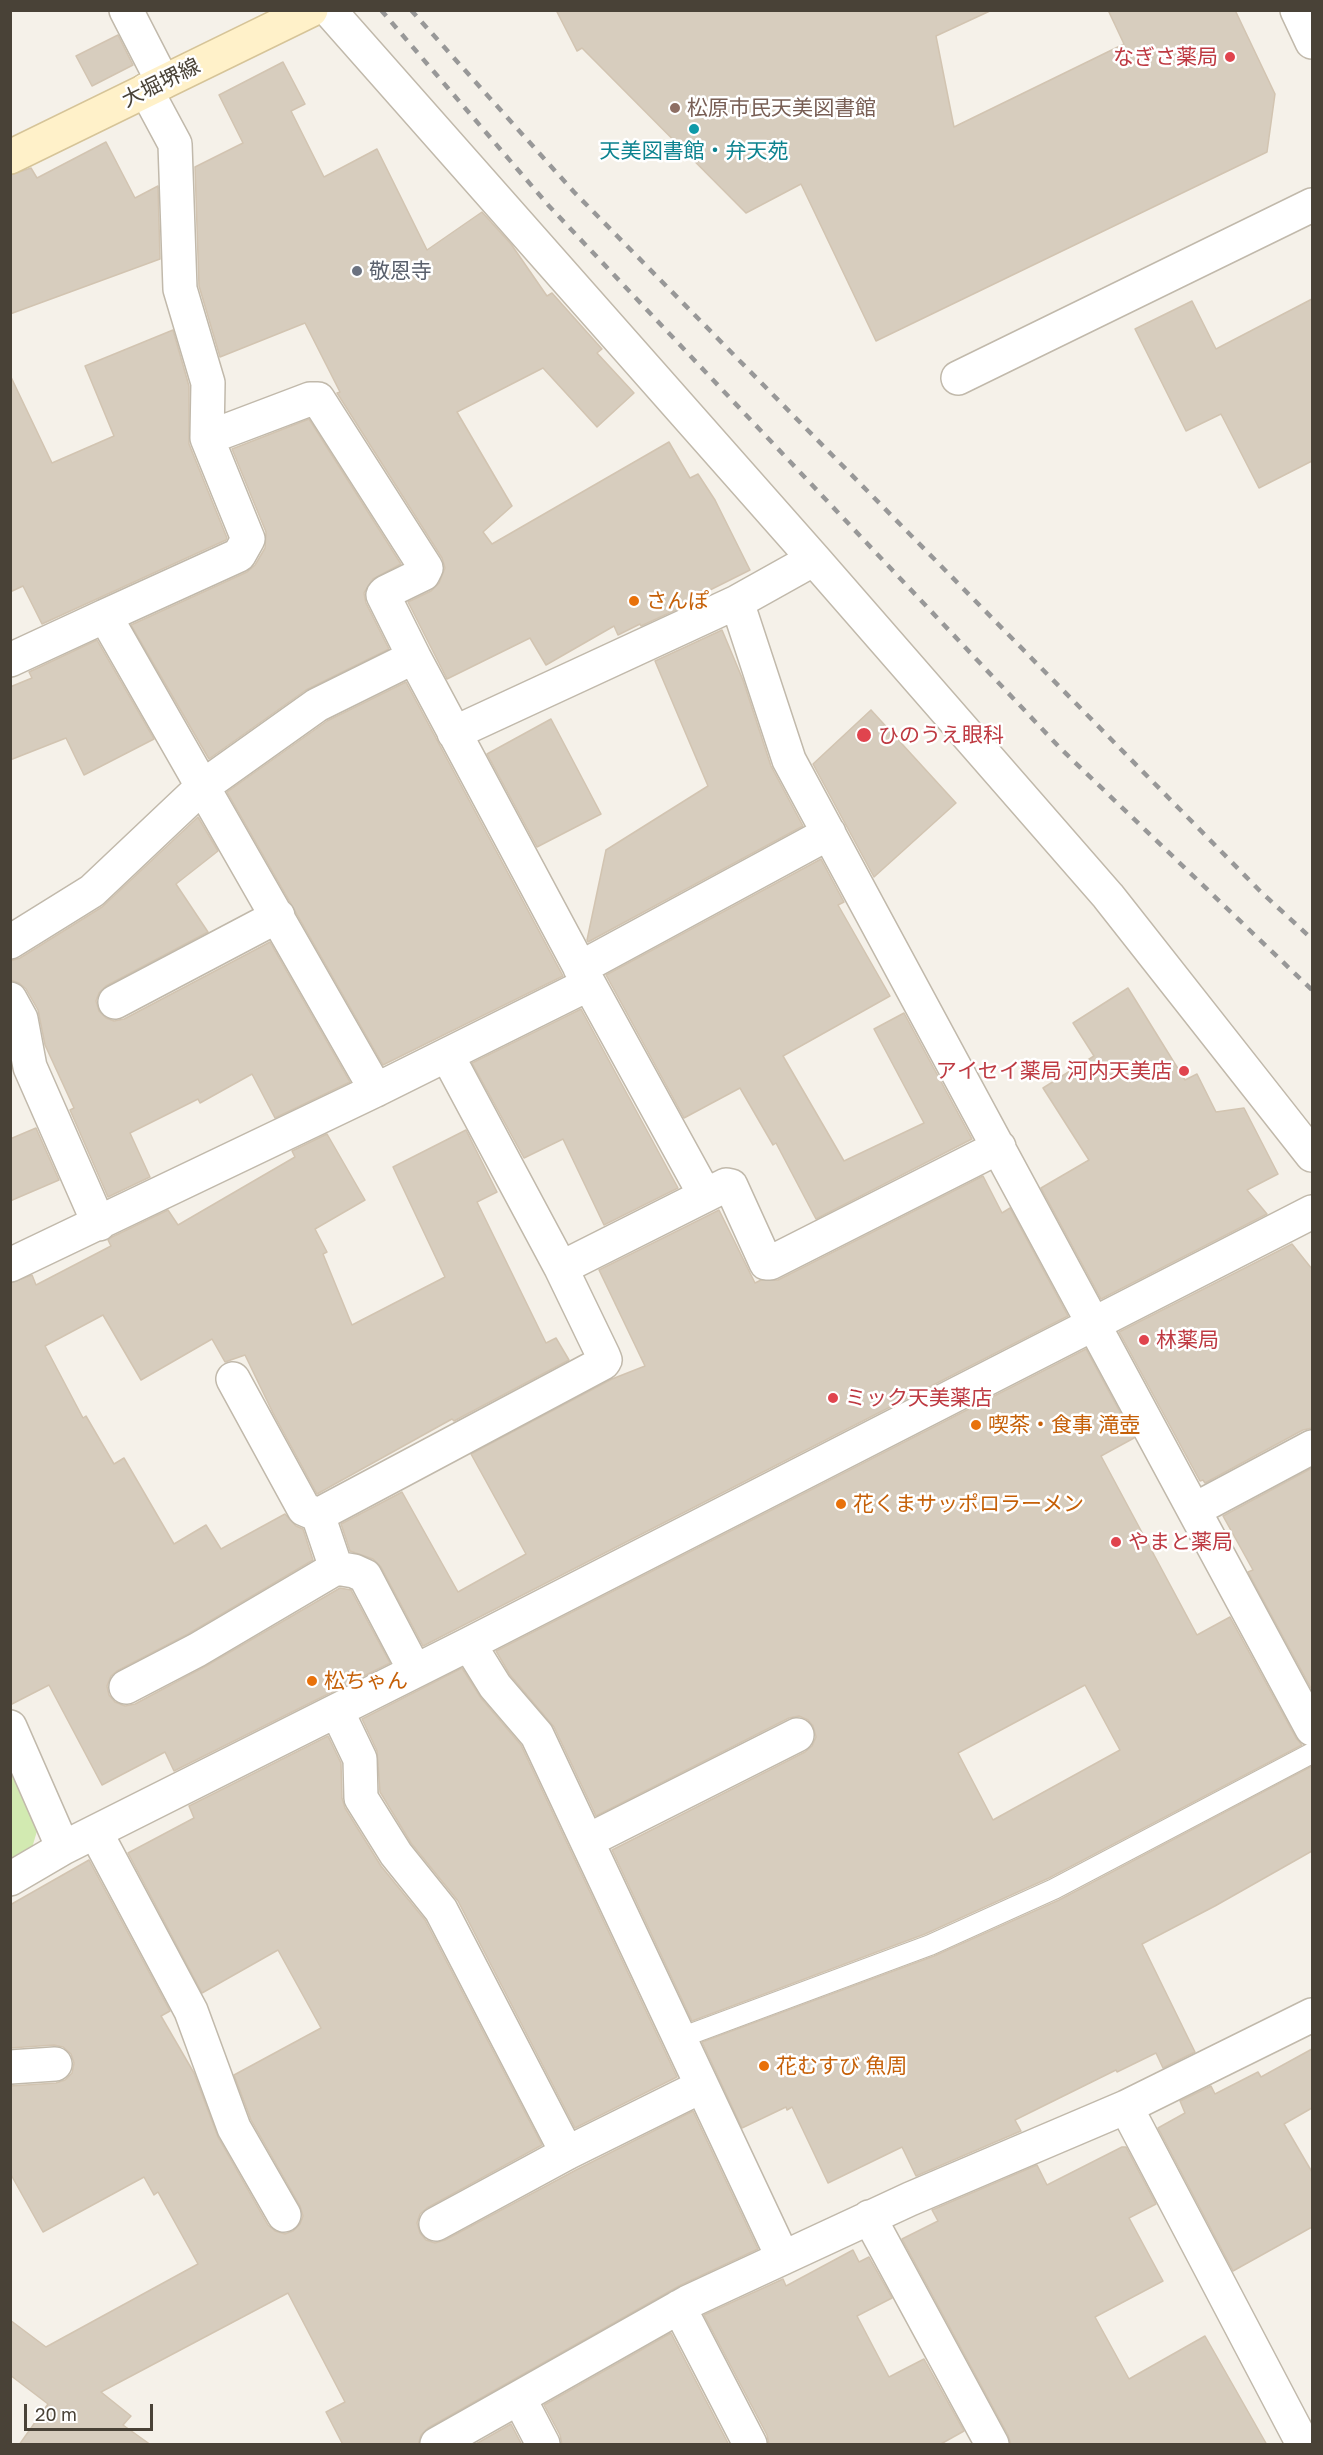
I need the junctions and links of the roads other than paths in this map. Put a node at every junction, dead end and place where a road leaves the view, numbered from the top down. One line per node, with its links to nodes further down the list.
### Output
1 (126, 10): 6 (street)
2 (311, 10): 6 (main road, 大堀堺線)
3 (329, 10): 11 (street)
4 (1297, 10): 5 (street)
5 (1312, 42)
6 (154, 86): 7 (main road, 大堀堺線); 10 (street)
7 (10, 157)
8 (1312, 205): 9 (street)
9 (958, 378)
10 (207, 438): 13 (street); 14 (street)
11 (814, 559): 12 (street); 27 (street)
12 (738, 602): 16 (street); 18 (street)
13 (105, 616): 15 (street); 17 (street)
14 (414, 657): 16 (street); 17 (street)
15 (10, 660)
16 (454, 733): 21 (street)
17 (202, 787): 19 (street); 20 (street)
18 (829, 833): 21 (street); 26 (street)
19 (278, 916): 23 (street); 25 (street)
20 (10, 942)
21 (584, 976): 24 (street); 28 (street)
22 (10, 999): 30 (street)
23 (115, 1002)
24 (447, 1055): 25 (street); 32 (street)
25 (376, 1090): 30 (street)
26 (999, 1147): 28 (street); 33 (street)
27 (1312, 1155)
28 (705, 1195): 32 (street)
29 (1312, 1212): 33 (street)
30 (99, 1224): 31 (street)
31 (10, 1265)
32 (561, 1268): 37 (street)
33 (1094, 1324): 36 (street); 39 (street)
34 (233, 1379): 37 (street)
35 (1312, 1447): 36 (street)
36 (1194, 1510): 44 (street)
37 (318, 1515): 38 (street)
38 (336, 1568): 40 (street); 41 (street)
39 (469, 1644): 40 (street); 48 (street)
40 (415, 1671): 42 (street)
41 (126, 1687)
42 (337, 1711): 47 (street); 57 (street)
43 (10, 1727): 49 (street)
44 (1312, 1729)
45 (797, 1735): 48 (street)
46 (1312, 1753): 52 (lane)
47 (96, 1833): 49 (street); 58 (street)
48 (587, 1841): 52 (street)
49 (63, 1848): 50 (street)
50 (10, 1879)
51 (1312, 2015): 56 (street)
52 (680, 2038): 55 (street)
53 (55, 2064): 54 (street)
54 (10, 2067)
55 (702, 2086): 57 (street); 61 (street)
56 (1126, 2107): 59 (street); 68 (street)
57 (567, 2153): 60 (street)
58 (284, 2215)
59 (869, 2217): 61 (street); 67 (street)
60 (436, 2224)
61 (783, 2258): 62 (street)
62 (680, 2307): 63 (street); 66 (street)
63 (519, 2397): 64 (street); 65 (street)
64 (437, 2445)
65 (543, 2445)
66 (750, 2445)
67 (992, 2445)
68 (1303, 2445)

